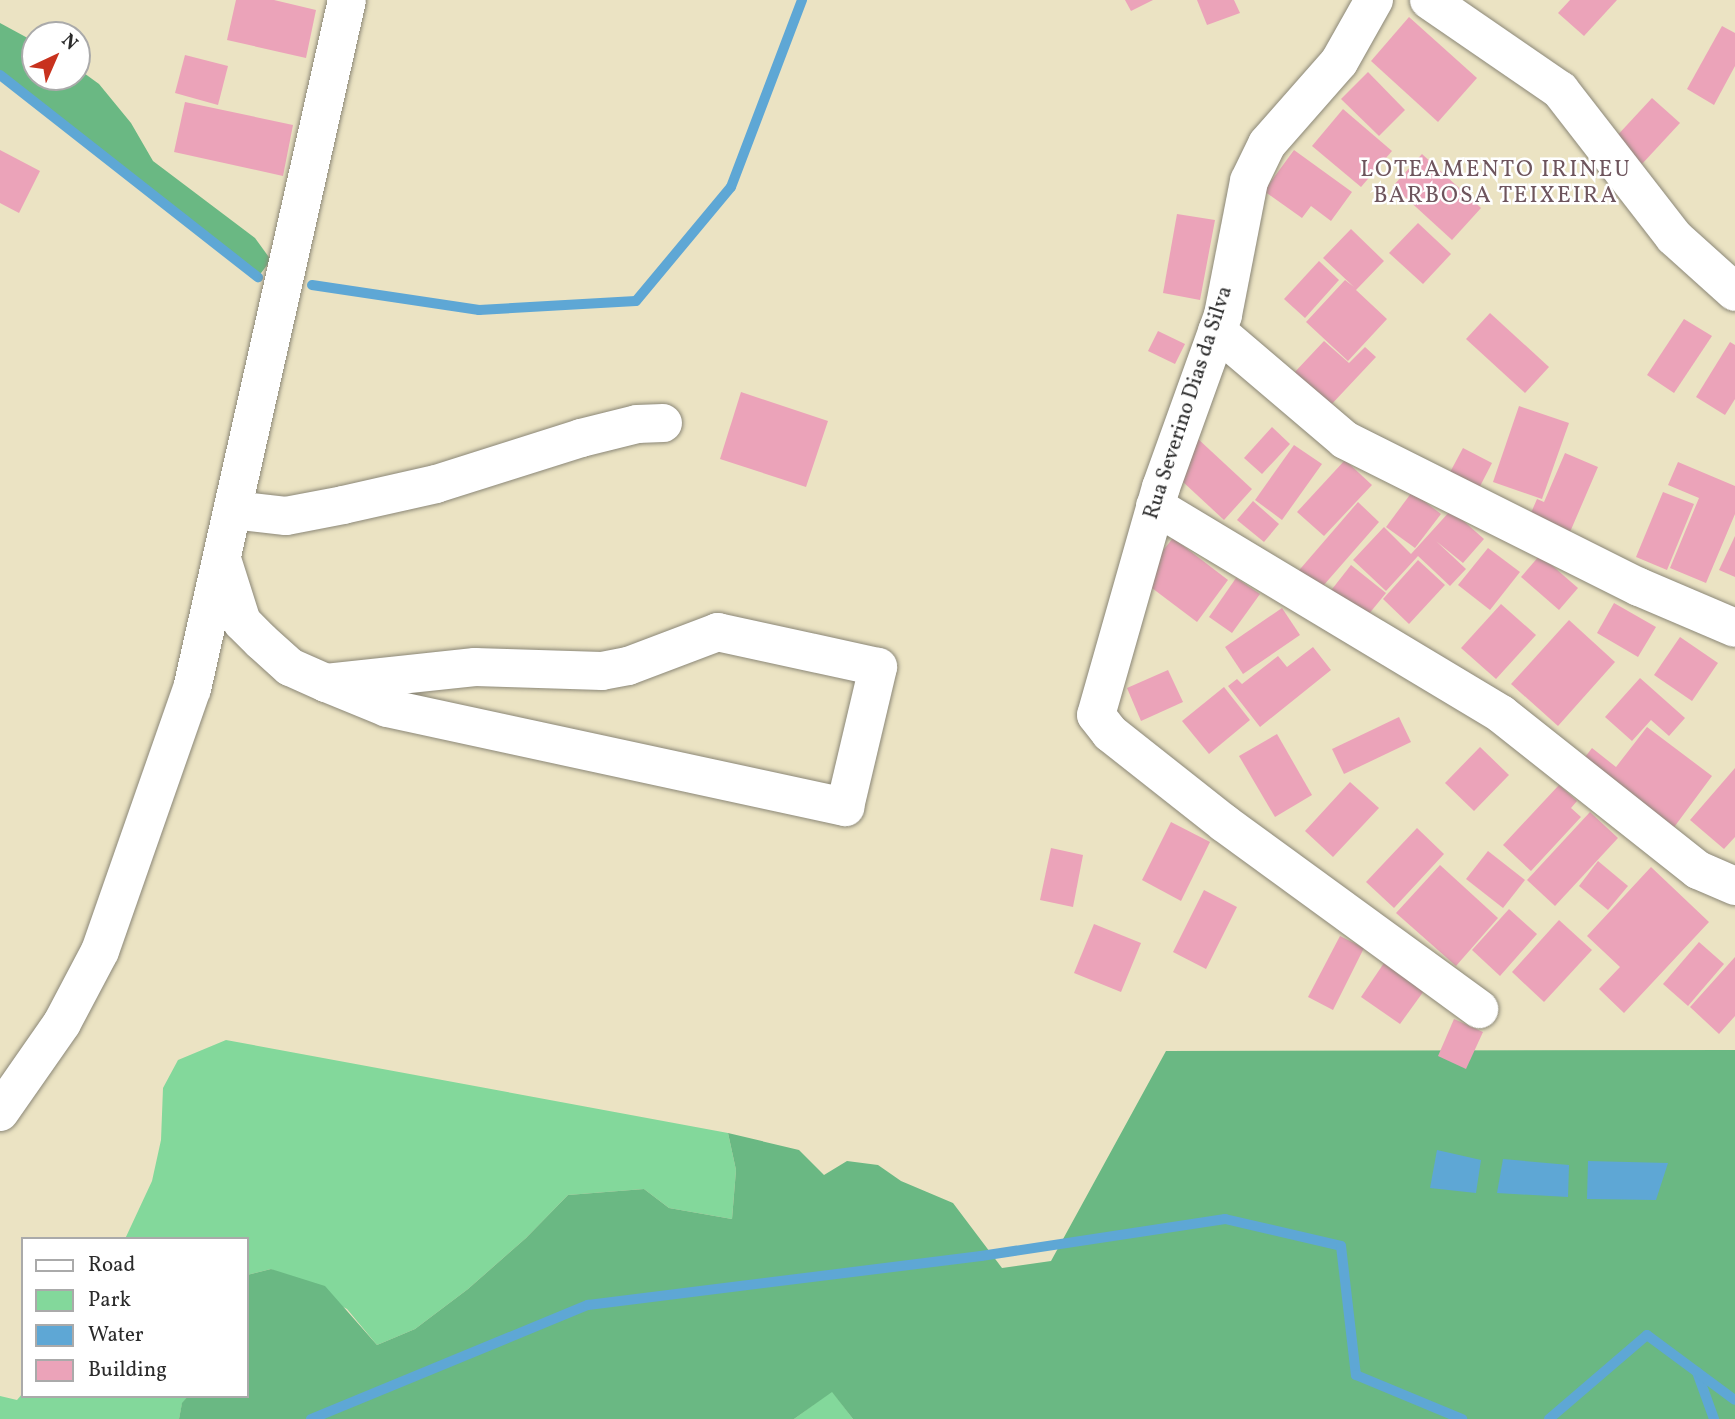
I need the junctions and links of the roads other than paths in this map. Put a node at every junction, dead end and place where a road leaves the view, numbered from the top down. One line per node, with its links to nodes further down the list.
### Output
1 (347, 0): 8 (street)
2 (1374, 0): 5 (street, Rua Severino Dias da Silva)
3 (1429, 0): 4 (street)
4 (1735, 292)
5 (1217, 331): 7 (street, Rua Severino Dias da Silva); 10 (street)
6 (663, 423): 8 (street)
7 (1155, 506): 12 (street); 13 (street, Rua Severino Dias da Silva)
8 (233, 510): 9 (street)
9 (222, 559): 11 (street); 14 (street)
10 (1735, 628)
11 (326, 684): 11 (street)
12 (1735, 886)
13 (1479, 1009)
14 (0, 1112)

